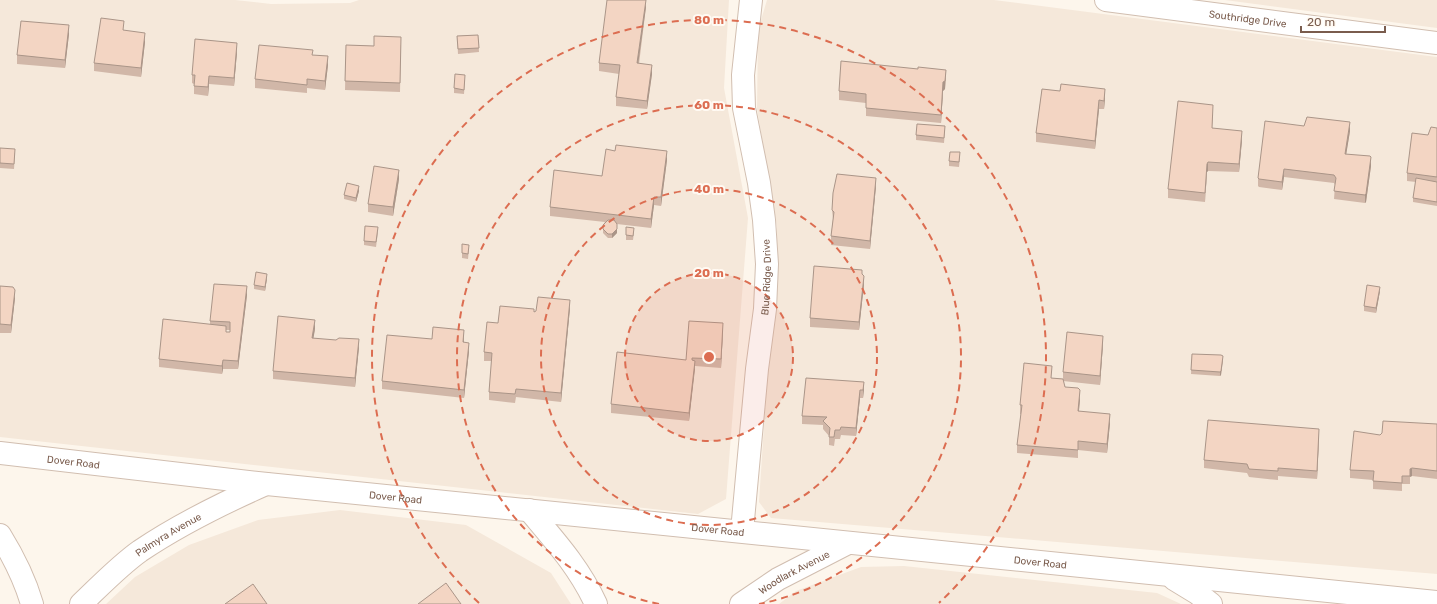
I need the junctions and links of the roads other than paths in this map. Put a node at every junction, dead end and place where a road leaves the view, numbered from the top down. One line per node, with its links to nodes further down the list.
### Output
1 (751, 0): 7 (street, Blue Ridge Drive)
2 (1106, 0): 3 (street, Southridge Drive)
3 (1437, 44)
4 (0, 453): 5 (street, Dover Road)
5 (267, 484): 6 (street, Dover Road); 13 (street, Palmyra Avenue)
6 (529, 510): 7 (street, Dover Road); 14 (street)
7 (742, 531): 9 (street, Dover Road)
8 (0, 535): 12 (street)
9 (848, 543): 10 (street, Dover Road); 15 (street, Woodlark Avenue)
10 (1168, 575): 11 (street, Dover Road); 16 (street)
11 (1437, 602)
12 (32, 604)
13 (81, 604)
14 (596, 604)
15 (741, 604)
16 (1211, 604)

